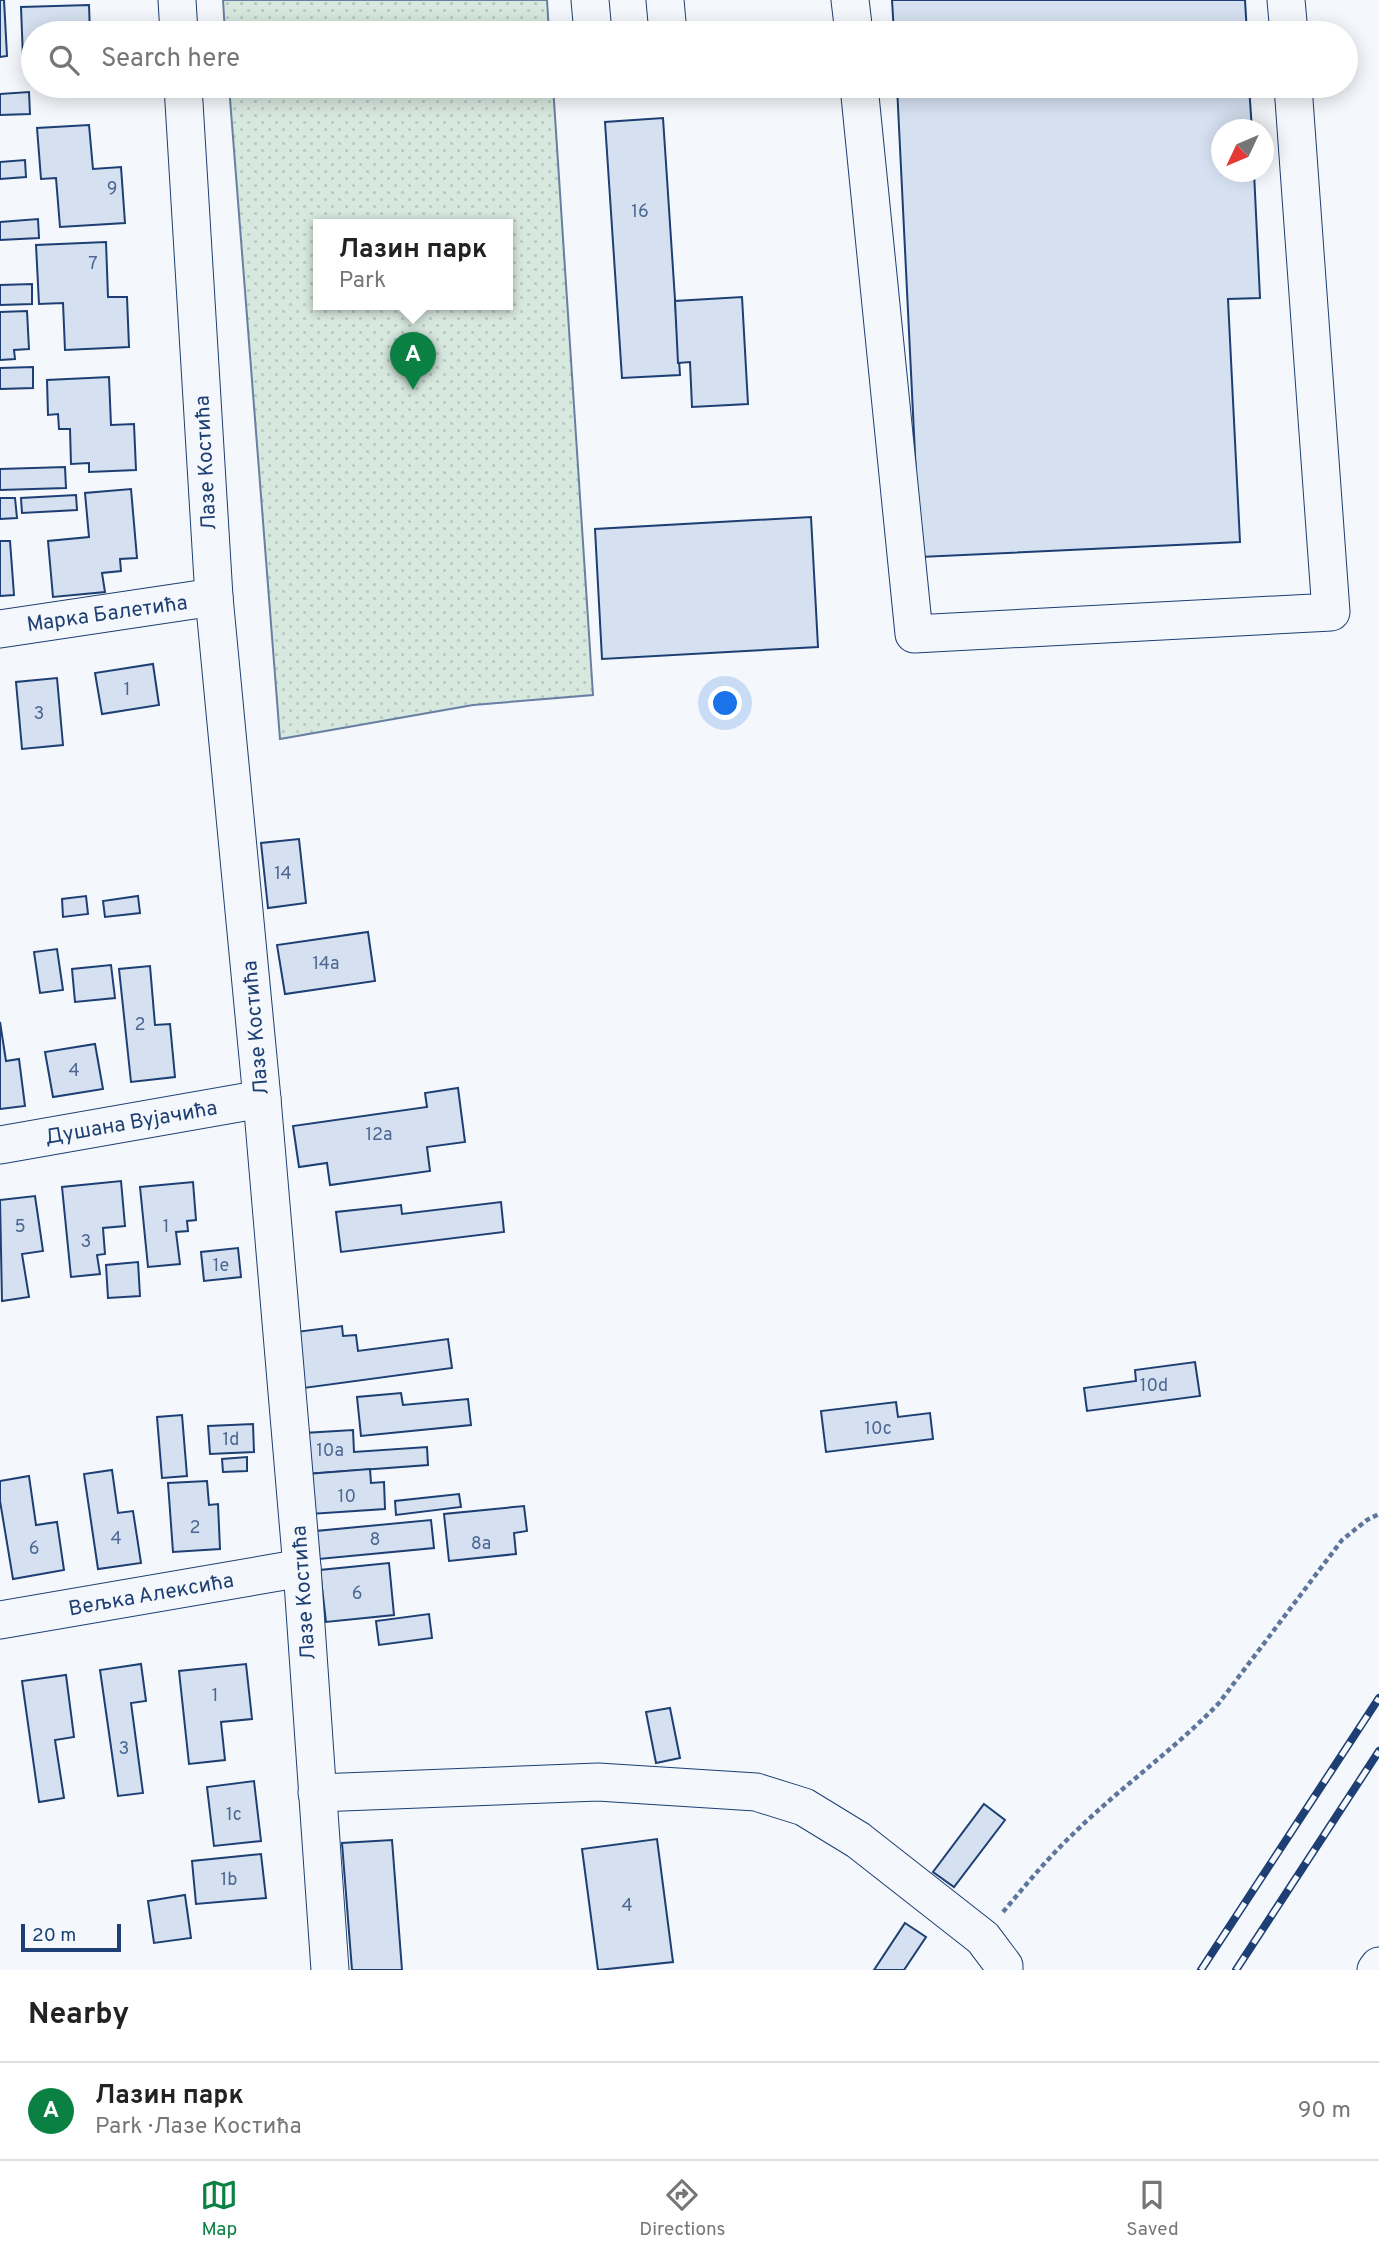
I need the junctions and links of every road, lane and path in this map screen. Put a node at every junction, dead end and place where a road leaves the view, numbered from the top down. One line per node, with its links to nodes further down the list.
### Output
1 (177, 0): 6 (street)
2 (590, 0): 7 (street)
3 (665, 0): 8 (street)
4 (850, 0): 9 (street)
5 (1286, 0): 10 (street)
6 (178, 21)
7 (592, 21)
8 (667, 21)
9 (853, 21)
10 (1288, 21)
11 (184, 98): 14 (street, Лазе Костића)
12 (860, 98): 13 (street)
13 (1294, 98)
14 (214, 597): 15 (street, Марка Балетића); 16 (street, Лазе Костића)
15 (0, 629)
16 (262, 1099): 17 (street, Душана Вујачића); 19 (street, Лазе Костића)
17 (0, 1145)
18 (1379, 1514): 22 (path)
19 (302, 1568): 20 (street, Вељка Алексића); 21 (street, Лазе Костића)
20 (0, 1620)
21 (317, 1793): 22 (street); 23 (street, Лазе Костића)
22 (983, 1938): 24 (street)
23 (330, 1970)
24 (1004, 1970)

